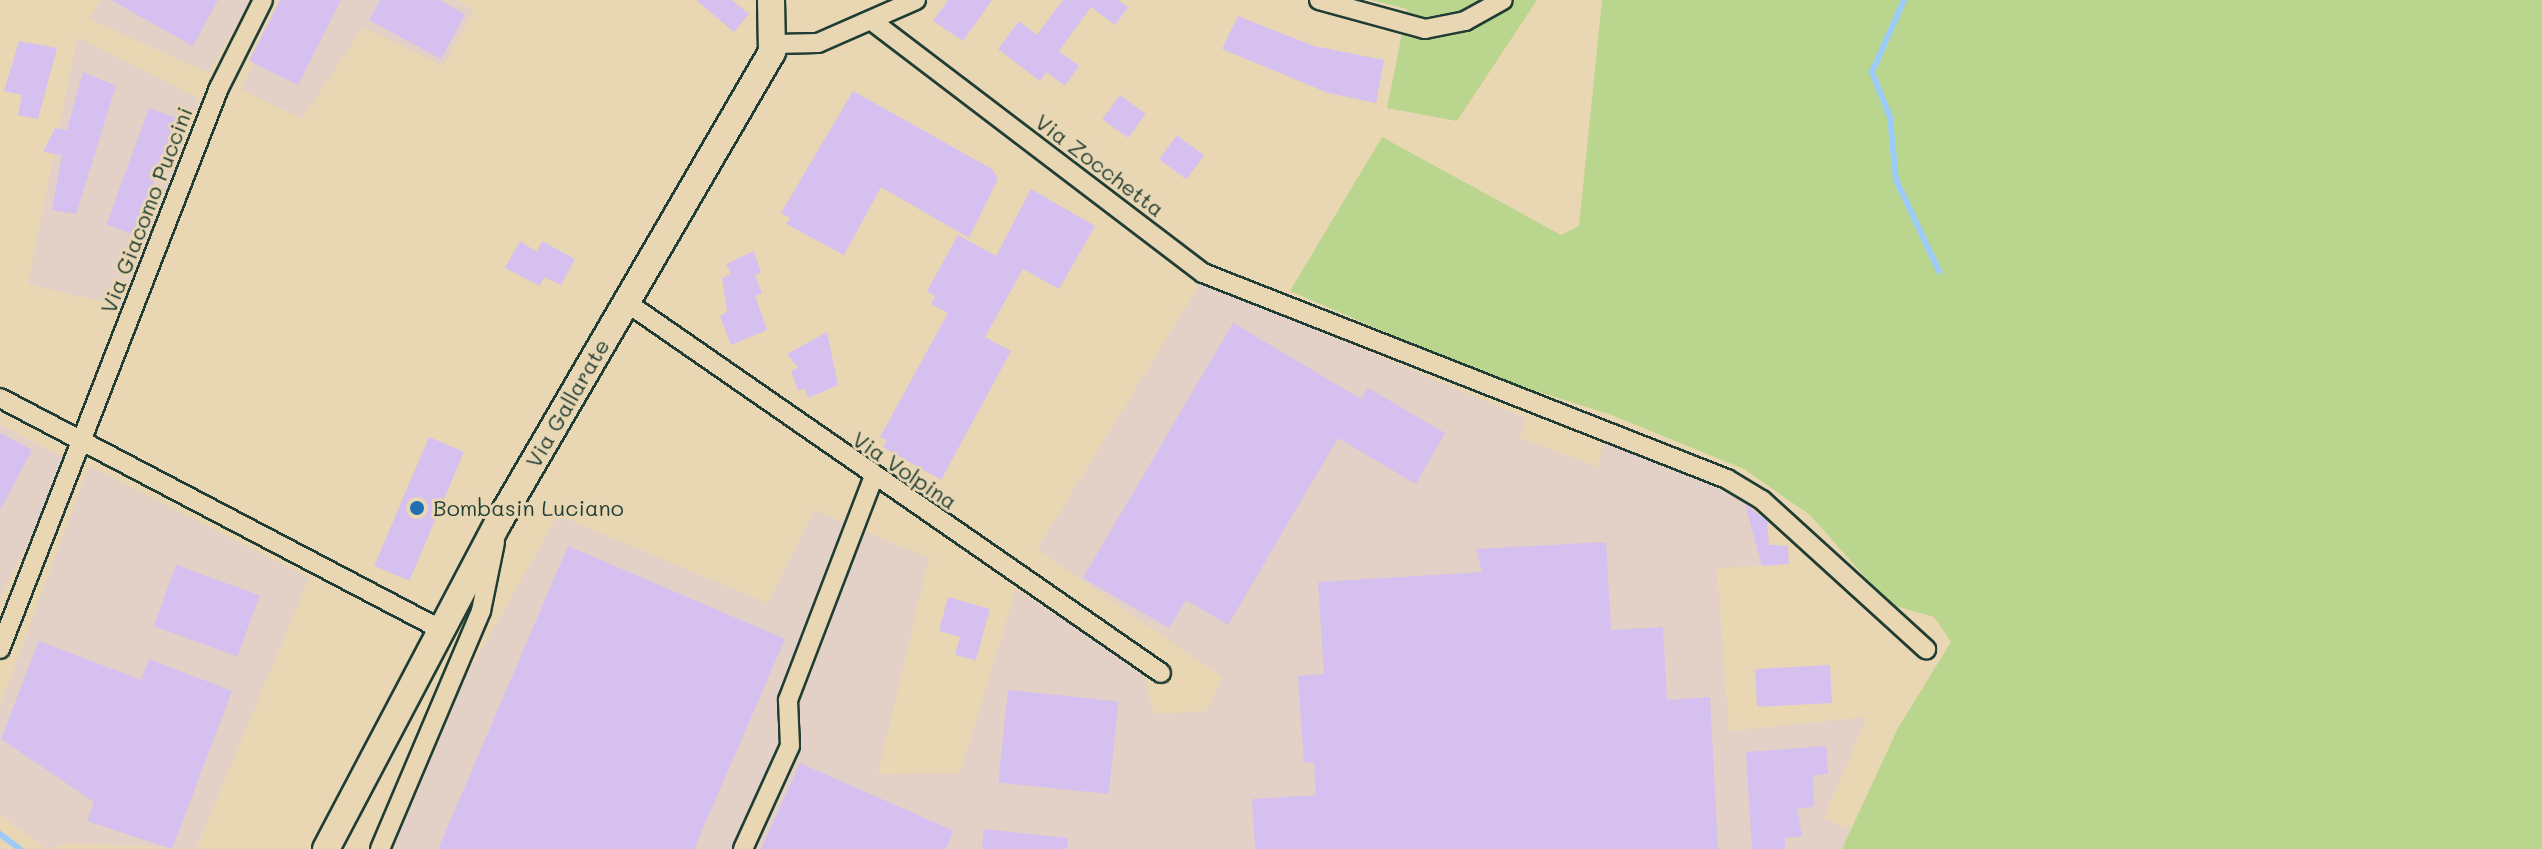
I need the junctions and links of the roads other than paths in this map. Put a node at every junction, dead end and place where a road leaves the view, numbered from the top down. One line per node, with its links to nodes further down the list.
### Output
1 (263, 0): 10 (street, Via Giacomo Puccini)
2 (771, 0): 7 (main road)
3 (916, 0): 6 (street)
4 (1319, 0): 5 (street)
5 (1503, 0)
6 (876, 24): 7 (street); 15 (street, Via Zocchetta)
7 (776, 44): 8 (main road, Via Gallarate)
8 (626, 302): 11 (street, Via Volpina); 12 (main road, Via Gallarate)
9 (0, 398): 10 (street)
10 (83, 442): 13 (street); 14 (street, Via Giacomo Puccini)
11 (873, 478): 16 (street, Via Volpina); 19 (street)
12 (498, 523): 13 (main road, Via Gallarate); 18 (street)
13 (440, 629): 17 (main road, Via Gallarate)
14 (0, 649)
15 (1926, 649)
16 (1161, 673)
17 (326, 849)
18 (380, 849)
19 (743, 849)

